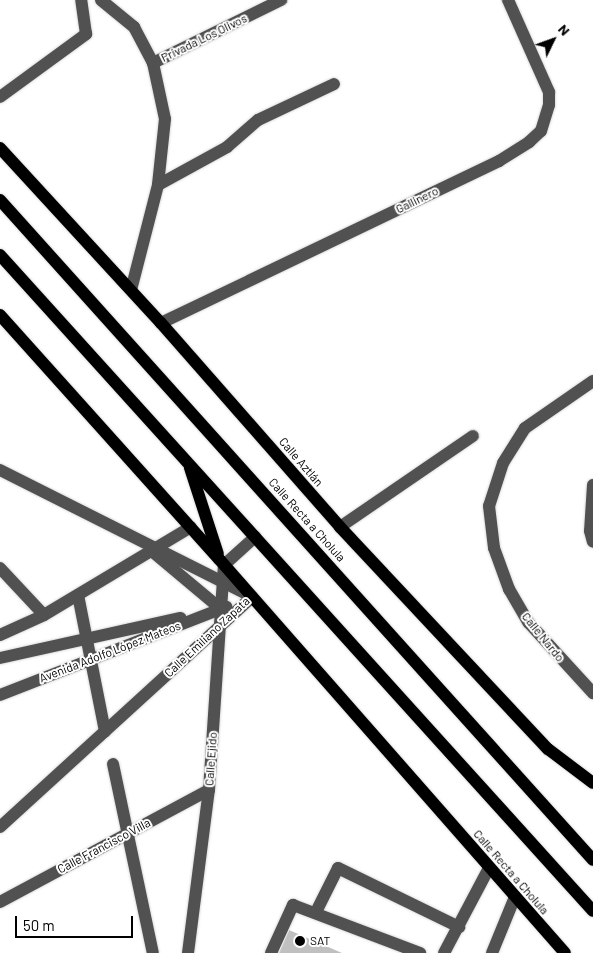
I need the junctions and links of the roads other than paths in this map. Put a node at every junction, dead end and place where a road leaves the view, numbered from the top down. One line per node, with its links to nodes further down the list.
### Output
1 (81, 0): 7 (street)
2 (101, 0): 5 (street)
3 (281, 0): 5 (street, Privada Los Olivos)
4 (508, 0): 14 (street, Gallinero)
5 (153, 63): 9 (street)
6 (334, 84): 9 (street)
7 (0, 97)
8 (0, 148): 12 (main road, Calle Aztlán)
9 (158, 185): 12 (street)
10 (0, 200): 45 (main road, Calle Recta a Cholula)
11 (0, 255): 17 (main road)
12 (131, 290): 14 (main road, Calle Aztlán)
13 (0, 315): 20 (main road, Calle Recta a Cholula)
14 (161, 323): 21 (main road, Calle Aztlán)
15 (593, 381): 37 (street, Calle Nardo)
16 (473, 436): 21 (street)
17 (188, 463): 22 (main road); 25 (main road)
18 (0, 470): 24 (street, Calle Emiliano Zapata)
19 (593, 485): 23 (street)
20 (191, 526): 24 (street); 25 (main road, Calle Recta a Cholula)
21 (340, 527): 41 (main road, Calle Aztlán)
22 (255, 537): 25 (street); 49 (main road)
23 (593, 542)
24 (154, 550): 27 (street, Calle Emiliano Zapata); 28 (street); 30 (street)
25 (222, 562): 27 (street, Calle Ejido); 29 (main road, Calle Recta a Cholula)
26 (0, 568): 31 (street)
27 (223, 582): 29 (street, Calle Emiliano Zapata); 30 (street, Calle Ejido)
28 (78, 595): 31 (street); 34 (street)
29 (252, 597): 30 (street, Avenida Adolfo López Mateos); 32 (street, Calle Emiliano Zapata); 46 (main road, Calle Recta a Cholula)
30 (221, 607): 32 (street, Calle Ejido); 34 (street, Avenida Adolfo López Mateos); 36 (street, Avenida Adolfo López Mateos)
31 (44, 615): 33 (street)
32 (219, 627): 39 (street, Calle Emiliano Zapata); 42 (street, Calle Ejido)
33 (0, 635)
34 (87, 639): 35 (street, Avenida Adolfo López Mateos); 36 (street)
35 (0, 658)
36 (91, 660): 38 (street, Avenida Adolfo López Mateos); 39 (street)
37 (593, 693)
38 (0, 695)
39 (105, 731): 43 (street, Calle Emiliano Zapata)
40 (113, 764): 44 (street)
41 (593, 783)
42 (209, 790): 44 (street, Calle Francisco Villa); 53 (street, Calle Ejido)
43 (0, 827)
44 (127, 833): 48 (street, Calle Francisco Villa); 52 (street)
45 (593, 860)
46 (489, 868): 47 (main road, Calle Recta a Cholula); 51 (street)
47 (515, 897): 57 (street); 58 (main road, Calle Recta a Cholula)
48 (0, 902)
49 (593, 911)
50 (316, 912): 51 (street); 54 (street); 55 (street)
51 (460, 927): 56 (street)
52 (154, 953)
53 (188, 953)
54 (271, 953)
55 (420, 953)
56 (444, 953)
57 (492, 953)
58 (565, 953)

